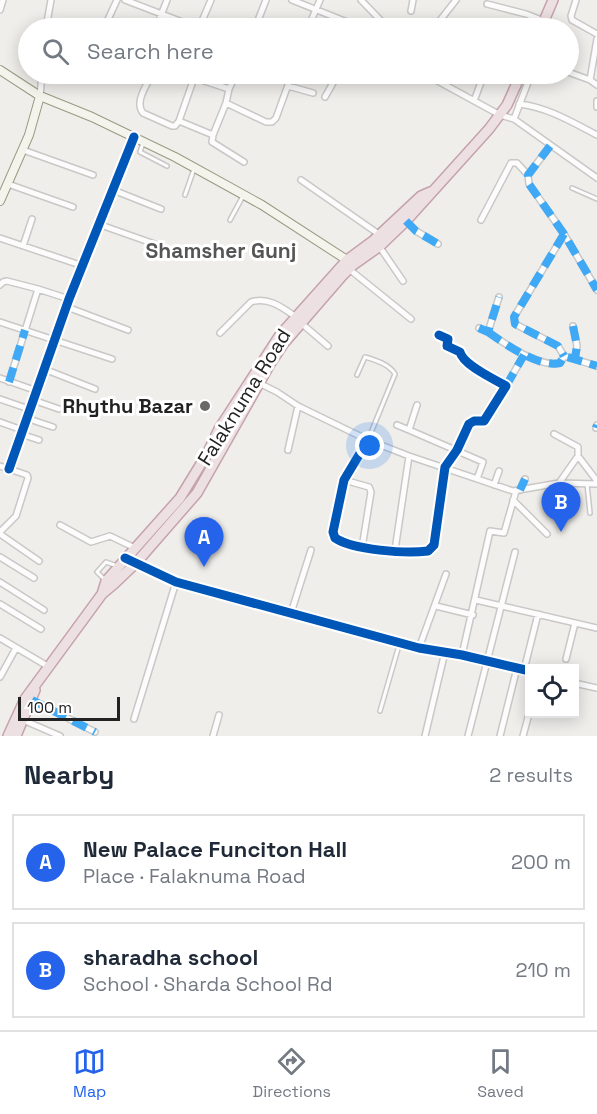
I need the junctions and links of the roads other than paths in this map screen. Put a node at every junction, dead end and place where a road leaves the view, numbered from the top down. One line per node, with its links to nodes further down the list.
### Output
1 (3, 0): 16 (street)
2 (51, 0): 20 (street)
3 (117, 0): 21 (street)
4 (125, 0): 19 (street)
5 (167, 0): 19 (street)
6 (211, 0): 24 (street)
7 (266, 0): 25 (street)
8 (292, 0): 17 (street)
9 (320, 0): 17 (street)
10 (361, 0): 28 (street)
11 (412, 0): 18 (street)
12 (456, 0): 29 (street)
13 (553, 0): 31 (highway)
14 (576, 0): 32 (street)
15 (487, 4): 30 (street)
16 (0, 10)
17 (315, 10): 26 (street); 27 (street)
18 (411, 11)
19 (162, 14): 22 (street); 23 (street)
20 (48, 18)
21 (109, 18)
22 (160, 18)
23 (172, 18)
24 (203, 18)
25 (259, 18)
26 (312, 18)
27 (336, 18)
28 (378, 18)
29 (442, 18)
30 (532, 18)
31 (546, 18)
32 (572, 18)
33 (579, 24): 34 (street)
34 (597, 34)
35 (597, 39): 38 (street)
36 (0, 70): 39 (main road)
37 (579, 76): 38 (street)
38 (590, 80): 52 (street)
39 (18, 82)
40 (22, 84): 55 (main road)
41 (41, 84): 55 (street)
42 (148, 84): 64 (street)
43 (192, 84): 64 (street)
44 (213, 84): 53 (street)
45 (231, 84): 53 (street)
46 (332, 84): 56 (street)
47 (443, 84): 57 (street)
48 (480, 84): 57 (street)
49 (516, 84): 62 (highway, Falaknuma Road)
50 (527, 84): 60 (street)
51 (288, 86): 54 (street); 59 (street)
52 (597, 86)
53 (229, 89): 59 (street)
54 (313, 93)
55 (40, 96): 67 (main road); 70 (main road)
56 (325, 97)
57 (474, 101): 62 (street)
58 (597, 101): 61 (street)
59 (226, 103): 65 (street)
60 (519, 104): 63 (street); 66 (street)
61 (597, 106)
62 (500, 115): 63 (street); 81 (highway, Falaknuma Road)
63 (514, 119): 69 (street)
64 (179, 121): 65 (street)
65 (213, 135): 71 (street)
66 (597, 135)
67 (134, 137): 68 (main road); 80 (street)
68 (144, 142): 72 (lane); 73 (main road)
69 (550, 146): 74 (street); 76 (street)
70 (23, 150): 75 (street); 78 (main road)
71 (244, 162)
72 (166, 166)
73 (194, 168): 82 (lane); 83 (main road)
74 (528, 175): 90 (street); 93 (street)
75 (93, 176)
76 (597, 178)
77 (300, 180): 95 (street)
78 (8, 184): 85 (main road); 86 (street)
79 (572, 188): 84 (lane)
80 (112, 190): 87 (street); 92 (street)
81 (430, 192): 91 (highway, Falaknuma Road); 95 (highway, Falaknuma Road)
82 (185, 195)
83 (244, 195): 89 (lane); 99 (main road)
84 (597, 199)
85 (0, 201)
86 (73, 207)
87 (161, 209)
88 (32, 219): 97 (street)
89 (230, 220)
90 (481, 220)
91 (406, 221): 95 (highway, Falaknuma Road); 96 (street)
92 (98, 224): 98 (street); 100 (street)
93 (564, 234): 104 (street); 122 (street)
94 (0, 238): 97 (street)
95 (378, 240): 99 (highway, Falaknuma Road); 101 (street)
96 (438, 244)
97 (23, 246): 100 (street)
98 (166, 248)
99 (350, 265): 108 (street); 109 (highway, Falaknuma Road)
100 (83, 266): 106 (street)
101 (403, 281)
102 (0, 285): 103 (street)
103 (38, 289): 106 (street); 113 (street)
104 (597, 290)
105 (499, 297): 116 (street)
106 (69, 299): 107 (street)
107 (67, 307): 114 (street); 119 (street)
108 (411, 319)
109 (298, 320): 117 (street); 120 (street); 129 (highway, Falaknuma Road)
110 (2, 323): 113 (street); 115 (street)
111 (573, 326): 123 (street)
112 (479, 328): 116 (street)
113 (25, 330): 119 (street); 130 (street)
114 (128, 330)
115 (0, 332)
116 (488, 332): 121 (street)
117 (220, 333)
118 (440, 335): 131 (street)
119 (56, 340): 124 (street); 126 (street)
120 (328, 346)
121 (524, 354): 122 (street); 131 (street)
122 (564, 356): 123 (street)
123 (575, 358): 125 (street)
124 (112, 359)
125 (597, 366)
126 (45, 369): 132 (street); 133 (street)
127 (357, 375): 148 (lane)
128 (0, 378): 130 (street)
129 (255, 381): 137 (street); 170 (highway, Falaknuma Road); 178 (highway, Falaknuma Road)
130 (9, 382): 133 (street)
131 (506, 386): 150 (street)
132 (95, 388)
133 (37, 391): 135 (street)
134 (0, 399): 138 (street)
135 (33, 400): 138 (street); 139 (street)
136 (417, 405): 144 (street)
137 (298, 406): 148 (street); 149 (street)
138 (29, 409): 140 (street)
139 (59, 409)
140 (26, 418): 143 (street); 145 (street)
141 (0, 422): 145 (street)
142 (397, 425): 144 (street)
143 (53, 427)
144 (409, 430): 150 (street)
145 (21, 432): 147 (street); 155 (street)
146 (554, 434): 152 (street)
147 (39, 440)
148 (368, 440): 151 (street); 159 (street)
149 (288, 450)
150 (457, 450): 154 (street); 157 (street)
151 (409, 456): 154 (street); 173 (street)
152 (578, 456): 160 (street); 161 (street)
153 (0, 466): 155 (street)
154 (445, 467): 157 (street); 173 (street)
155 (9, 469): 168 (street)
156 (499, 471): 162 (street)
157 (477, 478): 162 (street)
158 (525, 479): 164 (street)
159 (345, 480): 171 (street); 171 (street)
160 (559, 483): 163 (street); 164 (street)
161 (597, 483): 163 (street)
162 (494, 484): 164 (street)
163 (587, 484): 166 (lane)
164 (518, 490): 165 (street)
165 (513, 500): 169 (street); 184 (street)
166 (590, 513)
167 (60, 525): 170 (street)
168 (0, 533): 177 (street)
169 (547, 534)
170 (135, 548): 176 (highway, Falaknuma Road)
171 (362, 548): 173 (street)
172 (311, 550): 189 (street)
173 (394, 550)
174 (515, 552): 187 (street)
175 (0, 557): 180 (street)
176 (125, 558): 178 (street); 183 (highway, Falaknuma Road)
177 (39, 561)
178 (136, 563): 182 (street); 183 (highway, Falaknuma Road)
179 (447, 574): 186 (street)
180 (34, 578)
181 (0, 582): 188 (street)
182 (176, 582): 189 (street); 215 (street)
183 (102, 594): 204 (highway, Falaknuma Road)
184 (476, 600): 187 (street); 191 (street)
185 (0, 604): 194 (street)
186 (436, 606): 191 (street); 198 (street)
187 (502, 606): 190 (street); 202 (street)
188 (45, 610)
189 (291, 613): 196 (street)
190 (538, 614): 192 (street); 203 (street)
191 (472, 615): 200 (street)
192 (575, 623): 193 (street); 201 (street)
193 (597, 628)
194 (41, 629)
195 (0, 638): 197 (street)
196 (400, 642): 198 (street); 212 (lane)
197 (16, 648): 204 (street); 207 (street)
198 (419, 648): 199 (street)
199 (444, 652): 200 (street); 222 (street)
200 (462, 655): 202 (street)
201 (566, 659)
202 (488, 662): 205 (street); 223 (street)
203 (528, 664)
204 (49, 667): 209 (highway, Falaknuma Road)
205 (517, 668): 206 (street); 224 (street)
206 (525, 670)
207 (0, 677)
208 (579, 684): 210 (street)
209 (36, 685): 211 (highway, Falaknuma Road); 218 (highway, Falaknuma Road)
210 (597, 688)
211 (32, 700): 216 (highway, Falaknuma Road); 217 (street)
212 (380, 711)
213 (219, 715): 221 (street)
214 (528, 718): 225 (street)
215 (134, 719)
216 (23, 720): 219 (highway, Falaknuma Road); 220 (street)
217 (95, 732)
218 (8, 736)
219 (16, 736)
220 (60, 736)
221 (213, 736)
222 (425, 736)
223 (468, 736)
224 (500, 736)
225 (523, 736)

